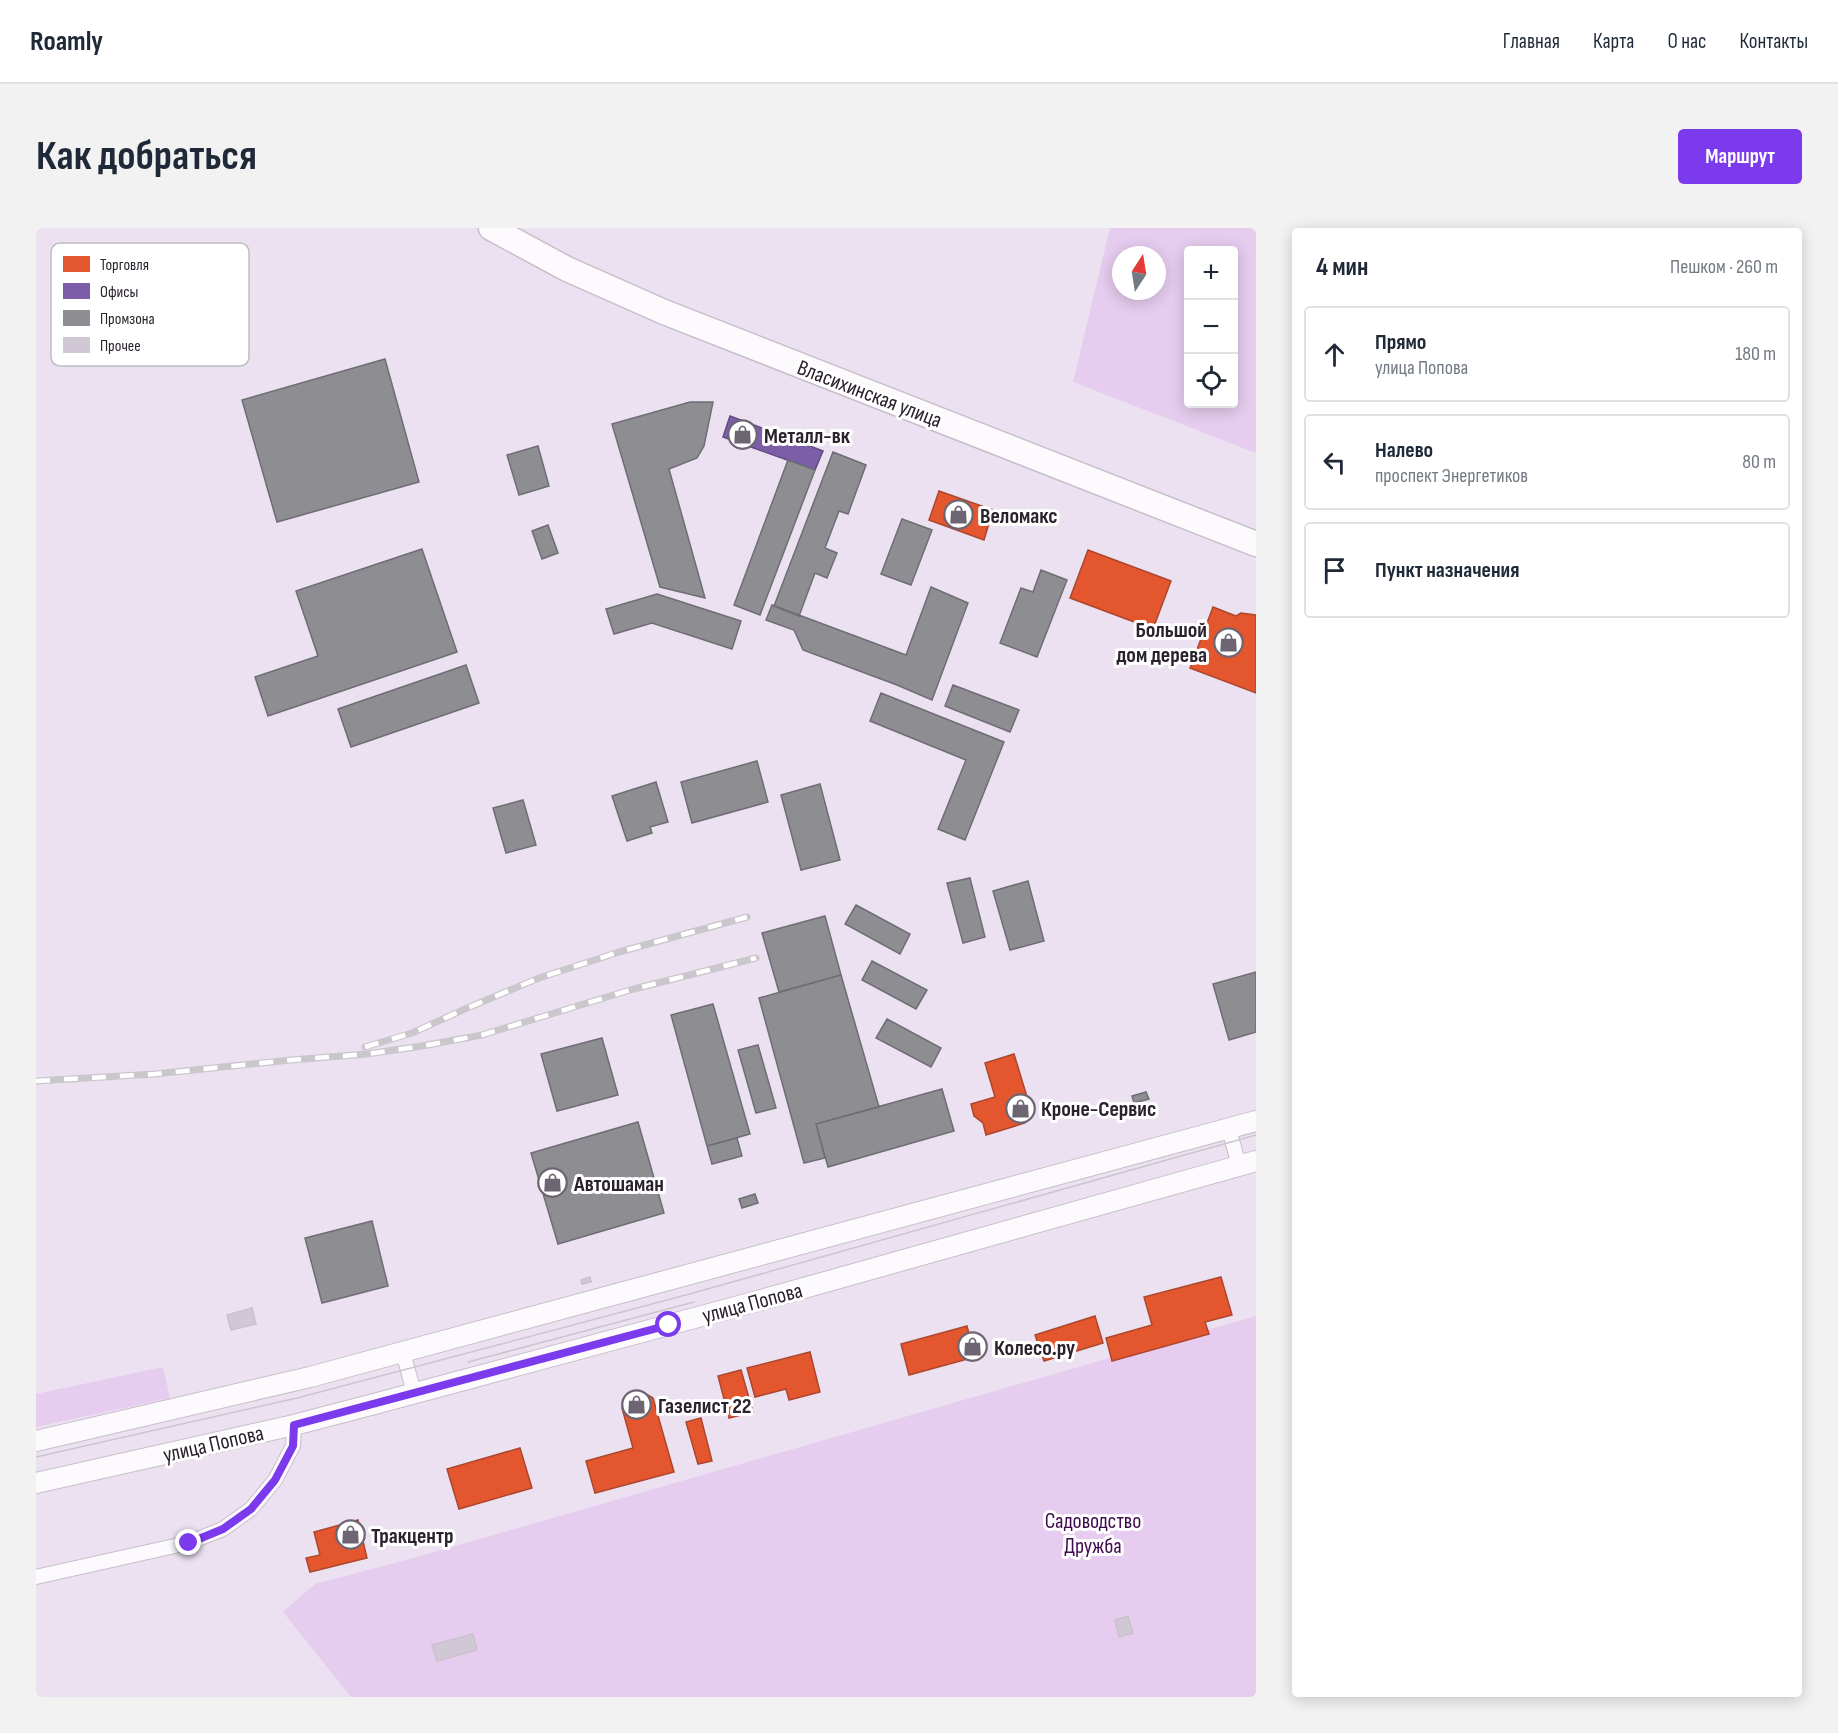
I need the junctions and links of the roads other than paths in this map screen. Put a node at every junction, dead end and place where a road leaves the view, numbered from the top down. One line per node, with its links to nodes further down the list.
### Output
1 (491, 228): 2 (highway, Власихинская улица)
2 (1256, 544)
3 (1256, 1121): 4 (main road, улица Попова)
4 (1229, 1128): 5 (street); 6 (main road, улица Попова)
5 (1248, 1163): 7 (main road, улица Попова)
6 (403, 1352): 7 (street); 9 (main road, улица Попова)
7 (414, 1393): 8 (main road, улица Попова)
8 (294, 1425): 10 (main road, улица Попова); 11 (street)
9 (36, 1441)
10 (36, 1483)
11 (36, 1577)

